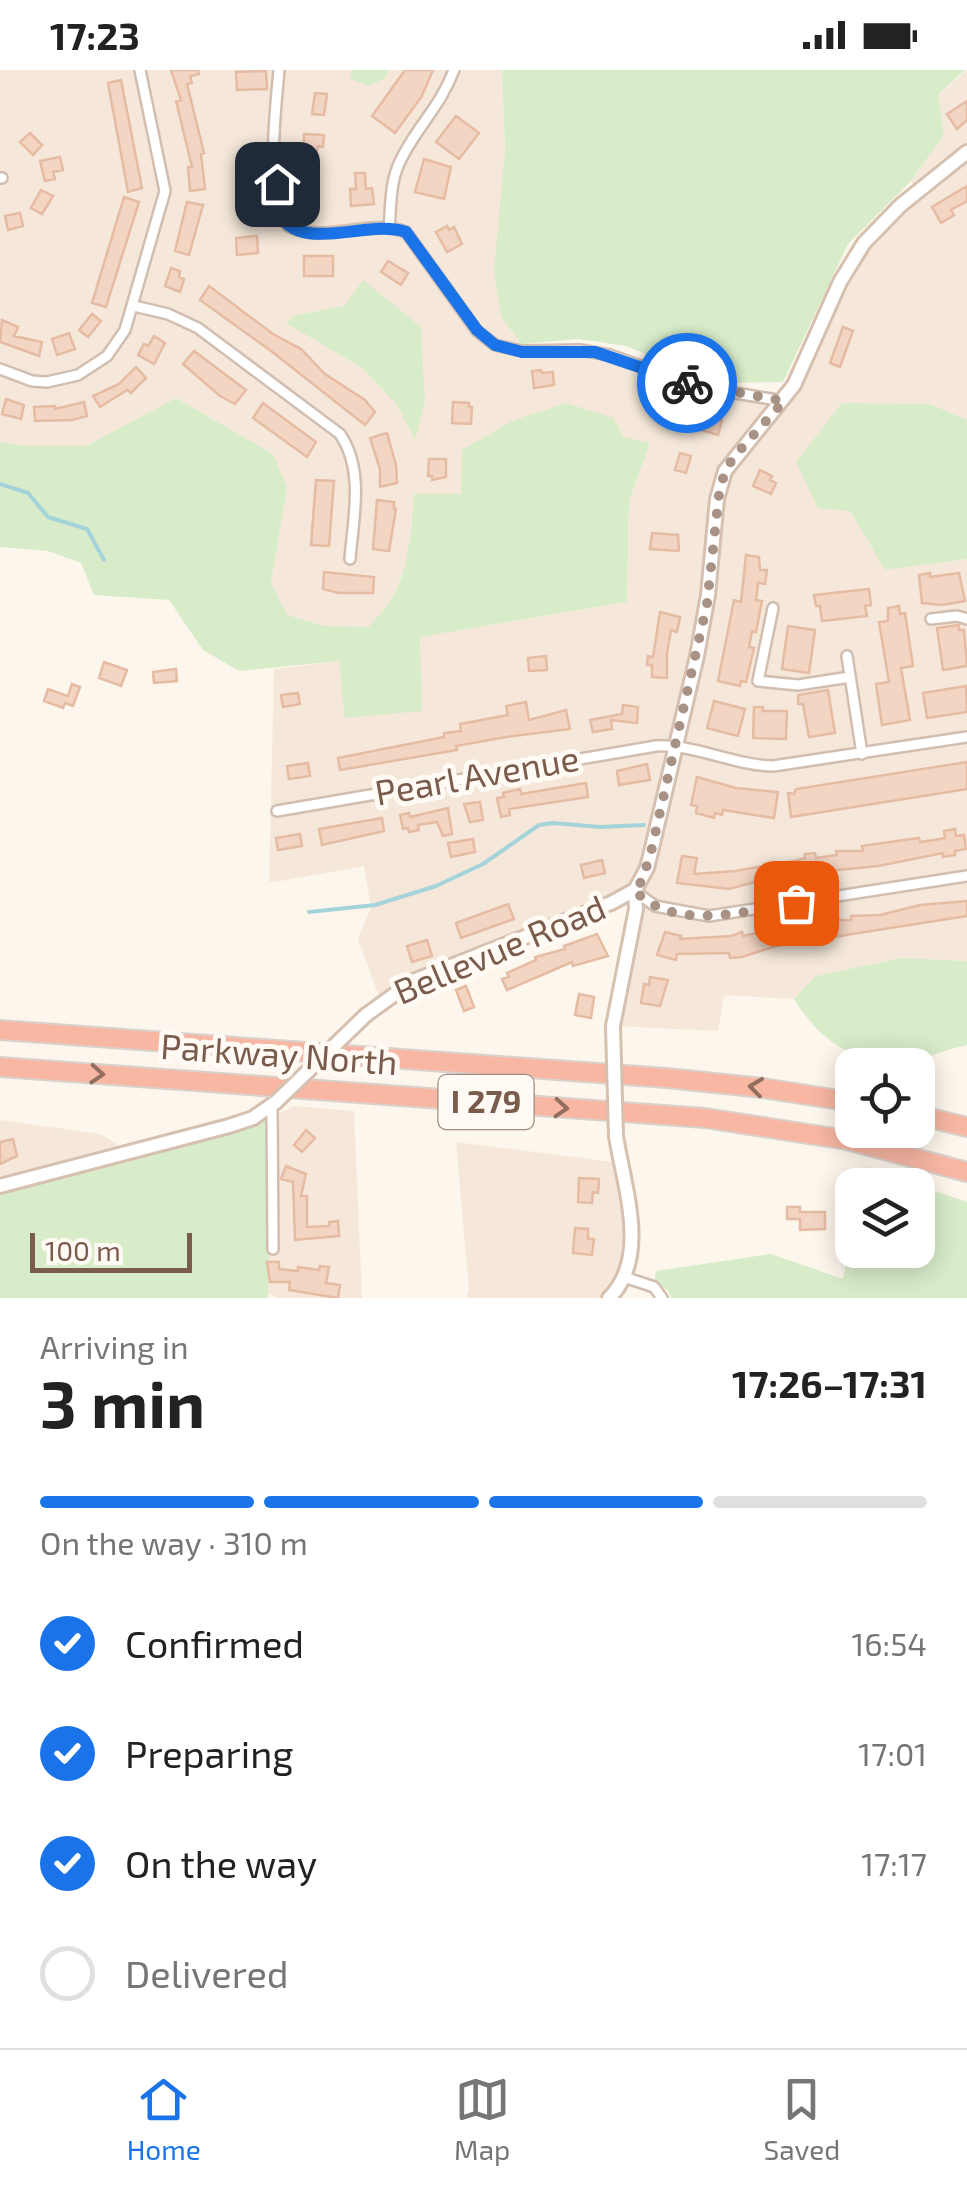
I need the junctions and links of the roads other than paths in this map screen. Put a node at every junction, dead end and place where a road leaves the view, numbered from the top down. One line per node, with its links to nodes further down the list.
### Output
1 (140, 70): 6 (street)
2 (279, 70): 5 (street)
3 (454, 70): 5 (street)
4 (967, 152): 8 (street, Bellevue Road)
5 (389, 228): 8 (street)
6 (134, 306): 7 (street); 9 (street)
7 (0, 369)
8 (784, 401): 16 (street, Bellevue Road)
9 (350, 559)
10 (774, 608): 14 (street)
11 (931, 620): 12 (street)
12 (967, 620)
13 (846, 656): 14 (street)
14 (850, 677): 17 (street)
15 (967, 737): 17 (street, Pearl Avenue)
16 (676, 746): 17 (street, Pearl Avenue); 18 (street, Pearl Avenue); 20 (street, Bellevue Road)
17 (862, 754)
18 (278, 810)
19 (967, 876): 20 (street)
20 (634, 890): 24 (street, Bellevue Road, bridge); 30 (street, bridge)
21 (0, 1030): 23 (highway, Parkway North / I 279, one-way to 21)
22 (0, 1066): 27 (highway, Parkway North / I 279, one-way to 27)
23 (835, 1099)
24 (274, 1104): 28 (street, Bellevue Road); 29 (street)
25 (935, 1119): 26 (highway)
26 (967, 1126)
27 (967, 1172)
28 (0, 1186)
29 (273, 1249)
30 (627, 1278): 31 (street); 32 (street)
31 (609, 1298)
32 (662, 1298)

